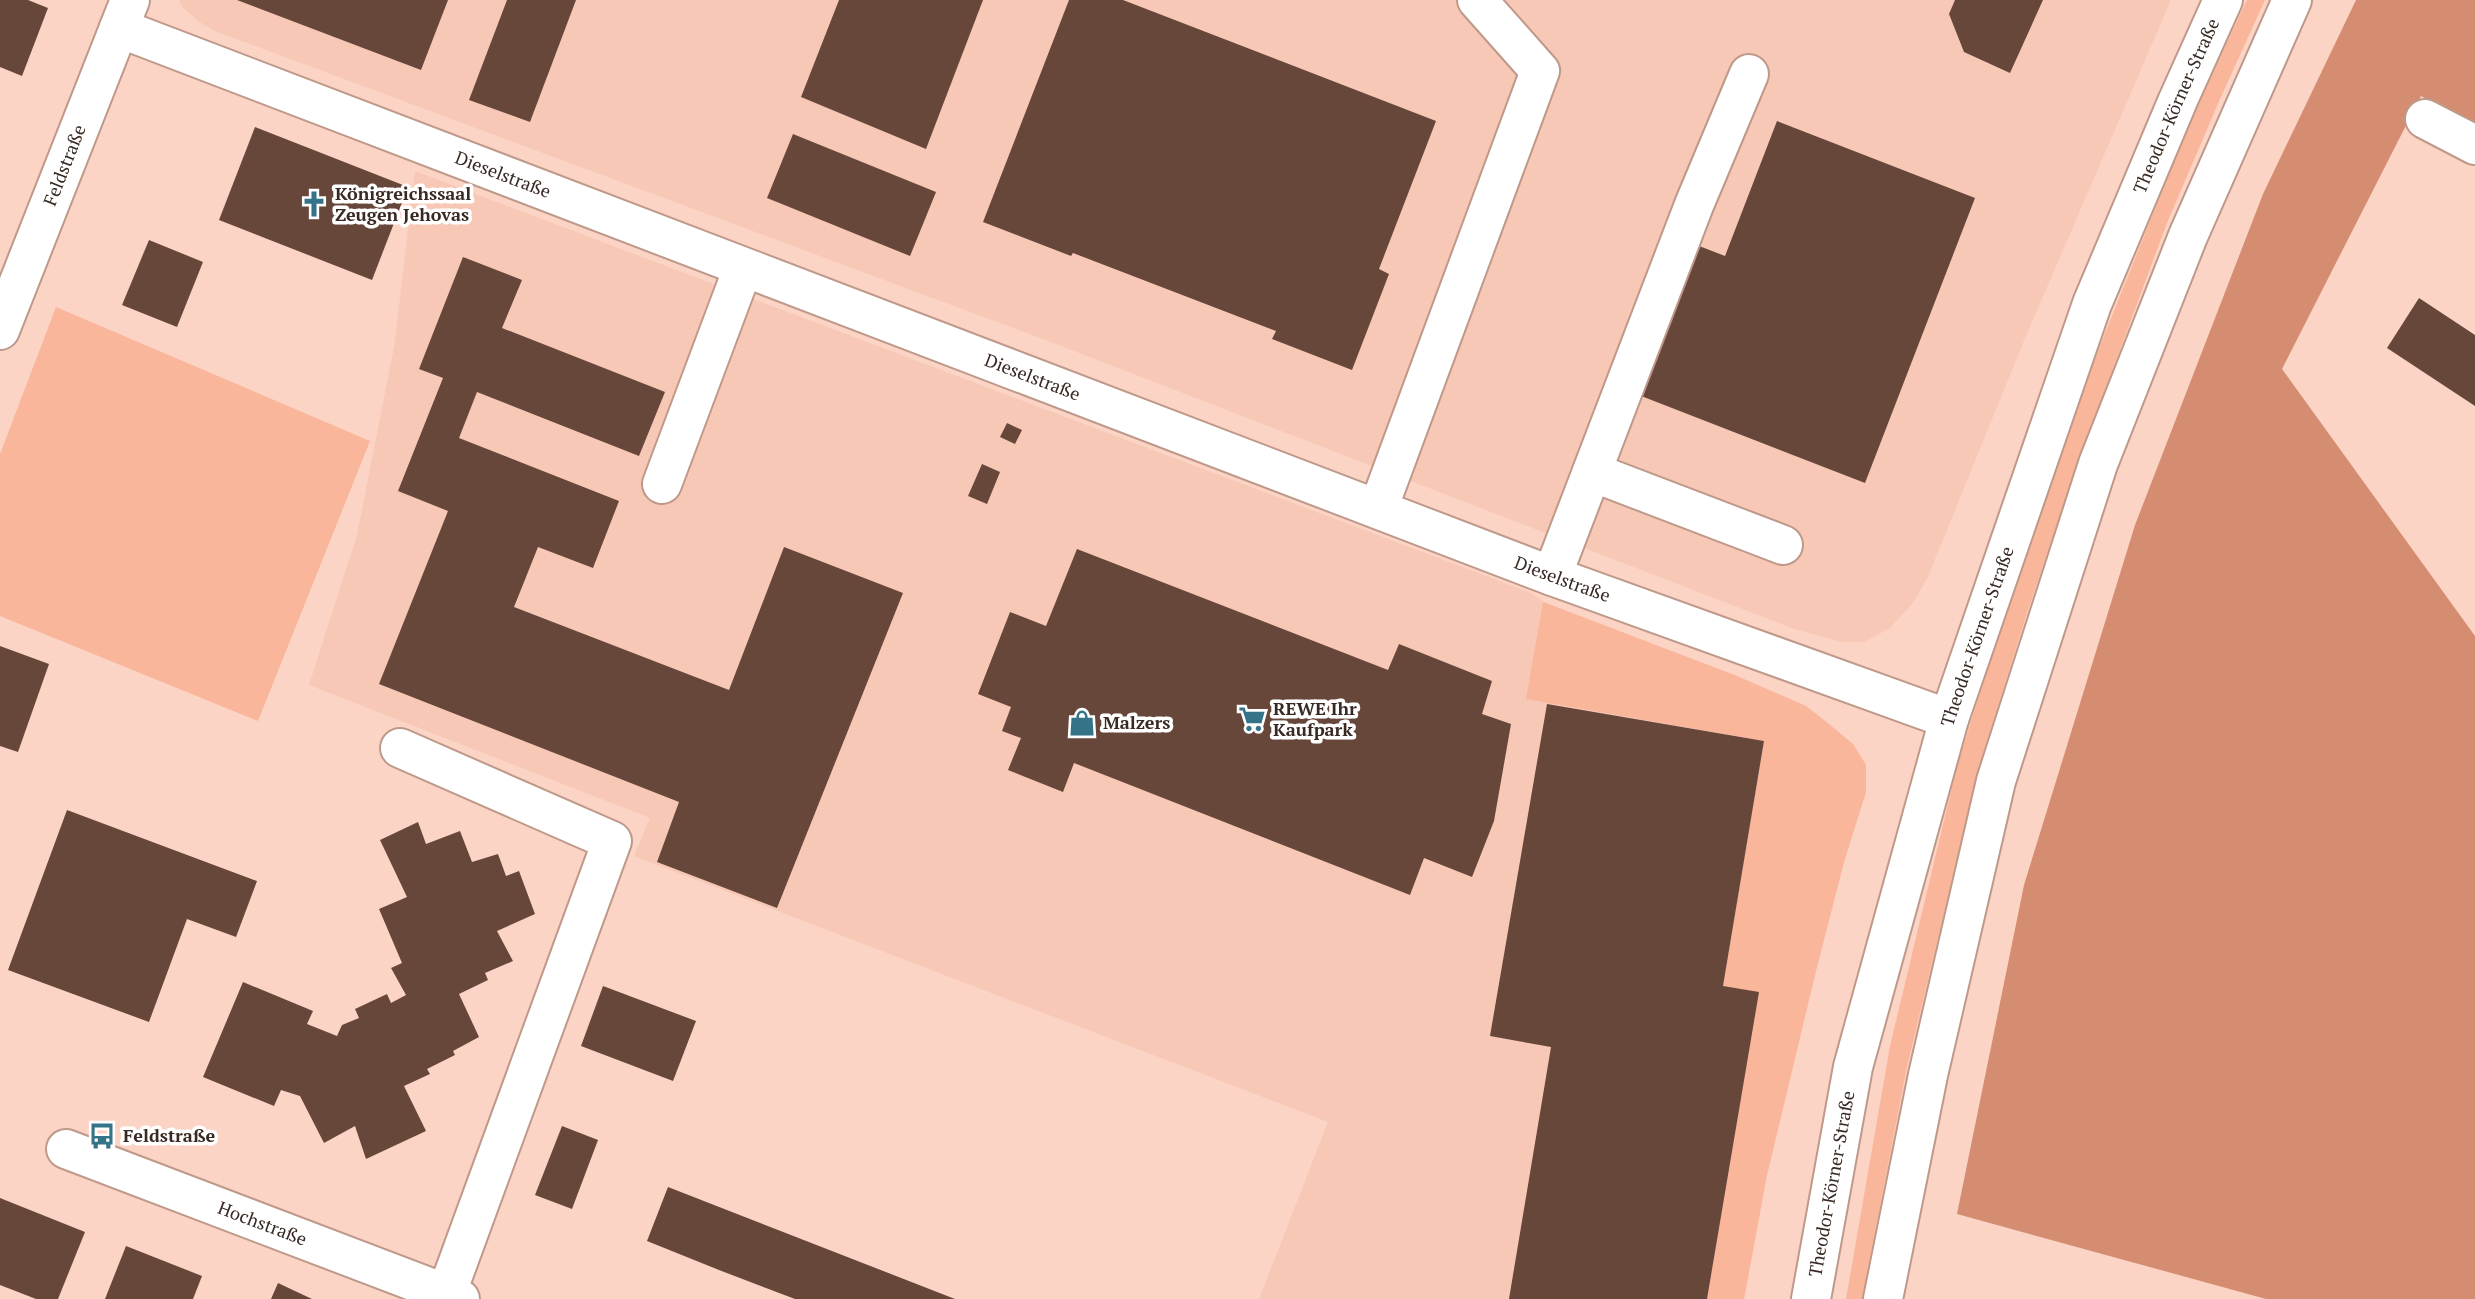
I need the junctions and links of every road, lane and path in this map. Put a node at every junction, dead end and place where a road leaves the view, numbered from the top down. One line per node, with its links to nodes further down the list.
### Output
1 (1476, 0): 12 (street)
2 (2223, 0): 15 (street, Theodor-Körner-Straße)
3 (2292, 0): 20 (street)
4 (124, 14): 8 (street, Dieselstraße); 9 (street, Feldstraße)
5 (1749, 74): 10 (street)
6 (2426, 119): 7 (street)
7 (2475, 145)
8 (743, 268): 11 (street); 12 (street, Dieselstraße)
9 (0, 330)
10 (1592, 472): 13 (street); 14 (street)
11 (662, 484)
12 (1378, 509): 14 (street, Dieselstraße)
13 (1783, 545)
14 (1552, 576): 15 (street, Dieselstraße)
15 (1949, 719): 19 (street, Theodor-Körner-Straße)
16 (400, 748): 18 (street)
17 (66, 1149): 18 (street, Hochstraße)
18 (453, 1297)
19 (1811, 1299)
20 (1883, 1299)

